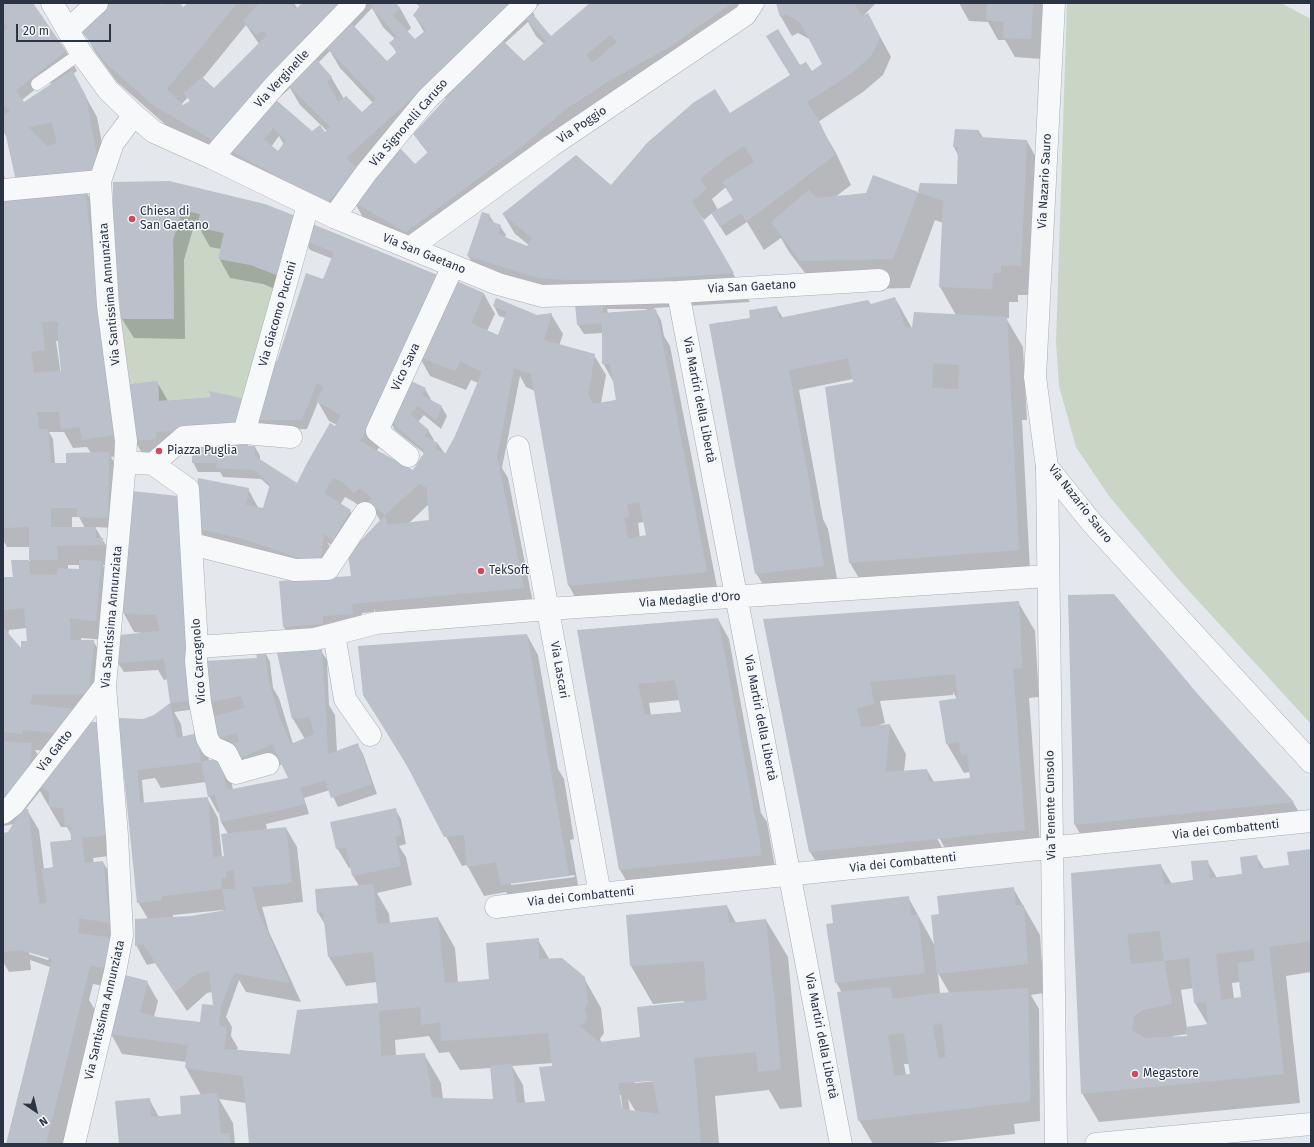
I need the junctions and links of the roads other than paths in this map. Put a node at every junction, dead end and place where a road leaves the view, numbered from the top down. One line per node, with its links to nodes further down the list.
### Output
1 (52, 3): 7 (street, Via San Gaetano)
2 (97, 3): 7 (street)
3 (355, 3): 11 (street, Via Verginelle)
4 (526, 3): 15 (street, Via Signorelli Caruso)
5 (753, 3): 16 (street, Via Poggio)
6 (1054, 3): 26 (street, Via Nazario Sauro)
7 (68, 30): 8 (street, Via San Gaetano)
8 (82, 53): 9 (lane); 10 (street, Via San Gaetano)
9 (36, 84)
10 (134, 115): 11 (street, Via San Gaetano); 12 (street)
11 (212, 158): 14 (street, Via San Gaetano)
12 (100, 181): 13 (street); 24 (street, Via Santissima Annunziata)
13 (3, 190)
14 (308, 205): 15 (street, Via San Gaetano); 20 (street, Via Giacomo Puccini)
15 (334, 217): 16 (street, Via San Gaetano)
16 (410, 248): 17 (street, Via San Gaetano)
17 (453, 266): 19 (street, Via San Gaetano); 23 (street, Vico Sava)
18 (879, 280): 19 (street, Via San Gaetano)
19 (678, 292): 30 (street, Via Martiri della Libertà)
20 (246, 428): 21 (street); 25 (street)
21 (290, 437)
22 (518, 446): 31 (street, Via Lascari)
23 (408, 456)
24 (125, 463): 25 (street); 34 (street, Via Santissima Annunziata)
25 (152, 464): 28 (street, Vico Carcagnolo)
26 (1047, 467): 29 (street, Via Tenente Cunsolo); 36 (street, Via Nazario Sauro)
27 (365, 513): 28 (street)
28 (192, 544): 33 (street, Vico Carcagnolo)
29 (1048, 576): 30 (street, Via Medaglie d'Oro); 40 (street, Via Tenente Cunsolo)
30 (736, 596): 31 (street, Via Medaglie d'Oro); 41 (street, Via Martiri della Libertà)
31 (548, 609): 32 (street, Via Medaglie d'Oro); 42 (street, Via Lascari)
32 (334, 634): 33 (street, Via Medaglie d'Oro); 35 (street)
33 (197, 646): 37 (street, Vico Carcagnolo)
34 (105, 686): 38 (street, Via Gatto); 45 (street, Via Santissima Annunziata)
35 (370, 735)
36 (1311, 762)
37 (268, 764)
38 (3, 813)
39 (1311, 821): 40 (street, Via dei Combattenti)
40 (1052, 848): 41 (street, Via dei Combattenti); 47 (street, Via Tenente Cunsolo)
41 (790, 875): 42 (street, Via dei Combattenti); 46 (street, Via Martiri della Libertà)
42 (600, 894): 43 (street, Via dei Combattenti)
43 (496, 907)
44 (1311, 1124): 48 (street)
45 (74, 1144)
46 (841, 1144)
47 (1056, 1144)
48 (1096, 1144)

